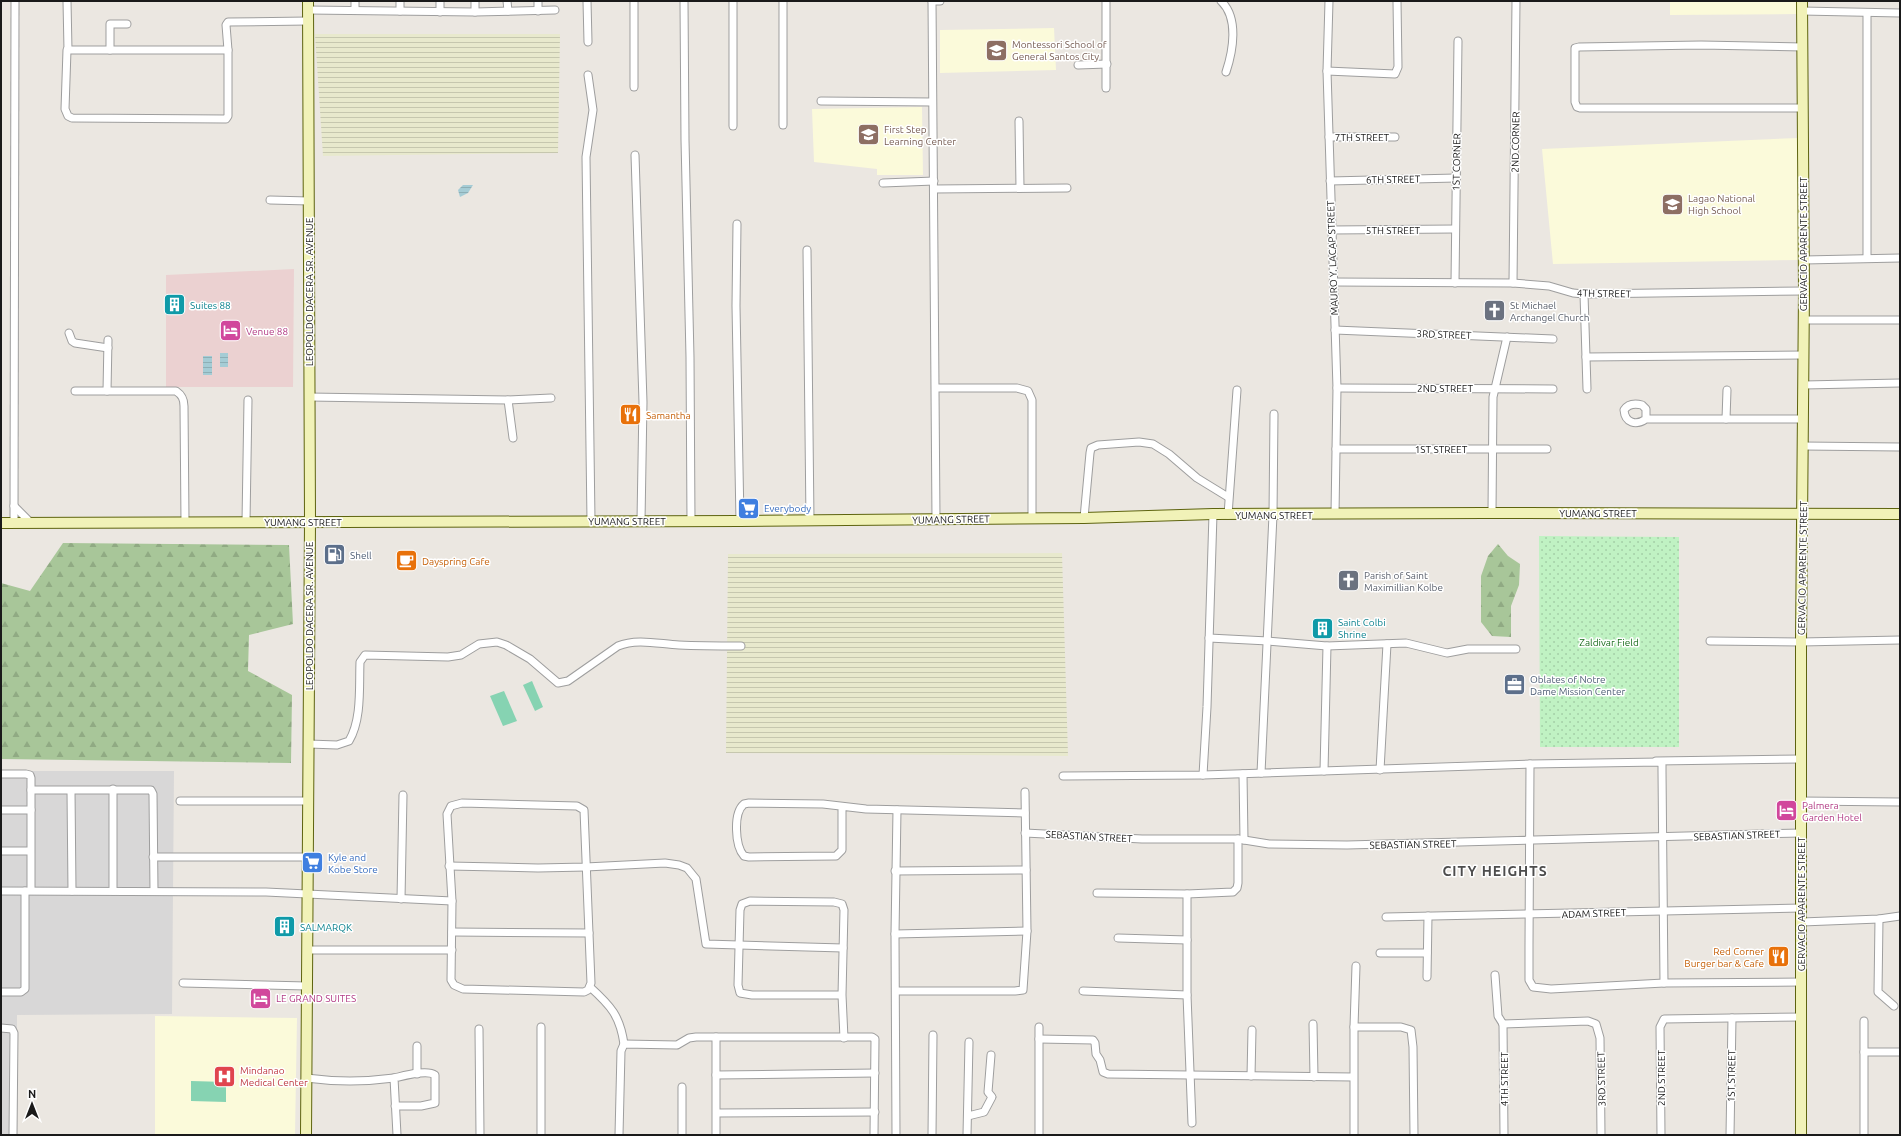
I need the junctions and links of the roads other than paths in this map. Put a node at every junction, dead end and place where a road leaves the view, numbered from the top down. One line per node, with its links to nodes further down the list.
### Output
1 (16, 1): 112 (street)
2 (67, 1): 37 (street)
3 (355, 1): 23 (street)
4 (400, 1): 25 (street)
5 (440, 1): 28 (street)
6 (475, 1): 29 (street)
7 (507, 1): 26 (street)
8 (538, 1): 27 (street)
9 (587, 1): 35 (street)
10 (634, 1): 45 (street)
11 (684, 1): 125 (street)
12 (733, 1): 52 (street)
13 (783, 1): 51 (street)
14 (932, 1): 15 (street); 48 (street)
15 (940, 1)
16 (1106, 1): 40 (street)
17 (1221, 1): 43 (street)
18 (1329, 1): 42 (street, MAURO Y. LACAP STREET)
19 (1397, 1): 42 (street)
20 (1516, 1): 73 (street, 2ND CORNER)
21 (308, 5): 23 (street); 32 (main road, LEOPOLDO DACERA SR. AVENUE)
22 (1802, 6): 30 (street); 36 (main road, GERVACIO APARENTE STREET)
23 (355, 10): 25 (street)
24 (555, 10): 27 (street)
25 (400, 11): 28 (street)
26 (508, 11): 27 (street); 29 (street)
27 (538, 11)
28 (440, 12): 29 (street)
29 (475, 12)
30 (1867, 13): 31 (street); 68 (street)
31 (1900, 13)
32 (308, 21): 39 (street); 63 (main road, LEOPOLDO DACERA SR. AVENUE)
33 (127, 24): 38 (street)
34 (1458, 41): 56 (street, 1ST CORNER)
35 (588, 42)
36 (1803, 47): 49 (main road, GERVACIO APARENTE STREET); 49 (street)
37 (67, 50): 38 (street); 39 (street)
38 (110, 50): 39 (street)
39 (228, 50)
40 (1107, 64): 41 (street); 46 (street)
41 (1078, 65)
42 (1327, 71): 53 (street, MAURO Y. LACAP STREET)
43 (1226, 72)
44 (588, 75): 123 (street)
45 (634, 87)
46 (1106, 88)
47 (821, 101): 48 (street)
48 (932, 102): 59 (street)
49 (1802, 108): 70 (main road, GERVACIO APARENTE STREET)
50 (1019, 121): 60 (street)
51 (783, 125)
52 (733, 126)
53 (1329, 137): 54 (street, 7TH STREET); 57 (street, MAURO Y. LACAP STREET)
54 (1395, 137)
55 (635, 155): 124 (street)
56 (1456, 178): 57 (street, 6TH STREET); 65 (street, 1ST CORNER)
57 (1330, 180): 66 (street, MAURO Y. LACAP STREET)
58 (884, 182): 59 (street)
59 (934, 185): 60 (street); 88 (street)
60 (1020, 188): 61 (street)
61 (1067, 188)
62 (270, 200): 63 (street)
63 (309, 201): 97 (main road, LEOPOLDO DACERA SR. AVENUE)
64 (737, 224): 126 (street)
65 (1455, 229): 66 (street, 5TH STREET); 72 (street, 1ST CORNER)
66 (1331, 230): 71 (street, MAURO Y. LACAP STREET)
67 (807, 250): 127 (street)
68 (1867, 258): 69 (street); 70 (street)
69 (1900, 258)
70 (1804, 260): 74 (main road, GERVACIO APARENTE STREET)
71 (1333, 282): 72 (street, 4TH STREET); 78 (street, MAURO Y. LACAP STREET)
72 (1455, 283): 73 (street, 4TH STREET)
73 (1514, 283): 75 (street, 4TH STREET)
74 (1804, 292): 75 (street, 4TH STREET); 76 (main road, GERVACIO APARENTE STREET)
75 (1584, 294): 85 (street)
76 (1804, 320): 77 (street); 84 (main road, GERVACIO APARENTE STREET)
77 (1900, 320)
78 (1335, 330): 80 (street, 3RD STREET); 89 (street, MAURO Y. LACAP STREET)
79 (69, 333): 83 (street)
80 (1507, 337): 81 (street, 3RD STREET); 90 (street)
81 (1553, 339)
82 (108, 340): 83 (street)
83 (108, 348): 96 (street)
84 (1803, 355): 85 (street); 87 (main road, GERVACIO APARENTE STREET)
85 (1586, 357): 92 (street)
86 (1900, 383): 87 (street)
87 (1804, 385): 104 (main road, GERVACIO APARENTE STREET)
88 (936, 388): 120 (street); 122 (street)
89 (1337, 388): 90 (street, 2ND STREET); 108 (street, MAURO Y. LACAP STREET)
90 (1493, 388): 91 (street, 2ND STREET); 109 (street)
91 (1553, 389)
92 (1587, 389)
93 (1237, 390): 111 (street)
94 (1727, 390): 103 (street)
95 (75, 391): 96 (street)
96 (107, 391): 128 (street)
97 (309, 397): 100 (street); 130 (main road, LEOPOLDO DACERA SR. AVENUE)
98 (551, 398): 100 (street)
99 (248, 400): 129 (street)
100 (508, 400): 105 (street)
101 (1274, 414): 118 (street)
102 (1646, 419): 103 (street)
103 (1726, 419): 104 (street)
104 (1803, 419): 106 (main road, GERVACIO APARENTE STREET)
105 (513, 438)
106 (1803, 446): 107 (street); 119 (main road, GERVACIO APARENTE STREET)
107 (1900, 447)
108 (1336, 449): 109 (street, 1ST STREET); 115 (street, MAURO Y. LACAP STREET)
109 (1492, 449): 110 (street, 1ST STREET); 113 (street)
110 (1547, 449)
111 (1228, 497): 117 (street); 121 (street)
112 (14, 506): 132 (street); 133 (street)
113 (1492, 513): 115 (main road, YUMANG STREET); 119 (main road, YUMANG STREET)
114 (1213, 514): 117 (main road, YUMANG STREET); 121 (main road, YUMANG STREET); 134 (street)
115 (1335, 514): 118 (main road, YUMANG STREET)
116 (1900, 514): 119 (main road, YUMANG STREET)
117 (1228, 515): 118 (main road, YUMANG STREET)
118 (1273, 515): 136 (street)
119 (1802, 515): 138 (main road, GERVACIO APARENTE STREET)
120 (1032, 517): 121 (main road, YUMANG STREET); 122 (main road, YUMANG STREET)
121 (1084, 518)
122 (936, 519): 127 (main road, YUMANG STREET)
123 (591, 520): 124 (main road, YUMANG STREET); 130 (main road, YUMANG STREET)
124 (641, 521): 125 (main road, YUMANG STREET)
125 (691, 521): 126 (main road, YUMANG STREET)
126 (740, 521): 127 (main road, YUMANG STREET)
127 (810, 521)
128 (185, 522): 129 (main road, YUMANG STREET); 133 (main road, YUMANG STREET)
129 (246, 522): 130 (main road, YUMANG STREET)
130 (310, 522): 143 (main road, LEOPOLDO DACERA SR. AVENUE)
131 (1, 523): 132 (main road, YUMANG STREET)
132 (14, 523): 133 (main road, YUMANG STREET)
133 (31, 523)
134 (1209, 638): 136 (street); 152 (street)
135 (1900, 640): 138 (street)
136 (1268, 641): 141 (street); 149 (street)
137 (1710, 641): 138 (street)
138 (1801, 642): 144 (main road, GERVACIO APARENTE STREET)
139 (1387, 644): 141 (street); 142 (street); 147 (street)
140 (742, 646): 143 (street)
141 (1327, 646): 148 (street)
142 (1516, 649)
143 (309, 744): 160 (main road, LEOPOLDO DACERA SR. AVENUE)
144 (1801, 759): 145 (street); 161 (main road, GERVACIO APARENTE STREET)
145 (1656, 761): 146 (street); 170 (street)
146 (1530, 764): 147 (street); 172 (street)
147 (1380, 770): 148 (street)
148 (1324, 771): 149 (street)
149 (1261, 773): 151 (street)
150 (1, 774): 155 (street)
151 (1243, 774): 152 (street); 171 (street)
152 (1203, 775): 153 (street)
153 (1063, 776)
154 (113, 789): 156 (street); 175 (street); 184 (street)
155 (31, 790): 156 (street); 165 (street)
156 (71, 791): 183 (street)
157 (1025, 792): 167 (street)
158 (403, 795): 189 (street)
159 (180, 801): 160 (street)
160 (308, 801): 176 (main road, LEOPOLDO DACERA SR. AVENUE)
161 (1801, 801): 162 (street); 168 (main road, GERVACIO APARENTE STREET)
162 (1900, 802)
163 (842, 806): 163 (street); 166 (street)
164 (1, 810): 165 (street)
165 (31, 810): 174 (street)
166 (897, 810): 167 (street); 180 (street)
167 (1025, 813): 169 (street)
168 (1801, 833): 170 (street, SEBASTIAN STREET); 191 (main road, GERVACIO APARENTE STREET)
169 (1025, 834): 171 (street, SEBASTIAN STREET); 179 (street)
170 (1663, 838): 172 (street, SEBASTIAN STREET); 192 (street)
171 (1241, 839): 172 (street, SEBASTIAN STREET); 188 (street)
172 (1530, 840): 193 (street)
173 (1, 851): 174 (street)
174 (30, 851): 181 (street)
175 (153, 857): 176 (street); 185 (street)
176 (308, 857): 187 (main road, LEOPOLDO DACERA SR. AVENUE)
177 (449, 866): 178 (street); 178 (street); 190 (street)
178 (586, 867): 201 (street); 205 (street)
179 (1026, 870): 180 (street); 199 (street)
180 (895, 871): 202 (street)
181 (28, 890): 182 (street); 183 (street); 221 (street)
182 (1, 891)
183 (72, 891): 184 (street)
184 (113, 891): 185 (street)
185 (154, 891): 187 (street)
186 (1097, 893): 188 (street)
187 (308, 894): 189 (street); 207 (main road, LEOPOLDO DACERA SR. AVENUE)
188 (1187, 894): 204 (street)
189 (401, 899): 190 (street)
190 (452, 900): 200 (street)
191 (1801, 908): 192 (street, ADAM STREET); 198 (main road, GERVACIO APARENTE STREET)
192 (1663, 911): 193 (street, ADAM STREET); 216 (street)
193 (1530, 915): 194 (street, ADAM STREET); 216 (street)
194 (1428, 916): 196 (street, ADAM STREET); 210 (street)
195 (1900, 916): 197 (street)
196 (1386, 917)
197 (1879, 919): 198 (street); 224 (street)
198 (1802, 922): 214 (main road, GERVACIO APARENTE STREET)
199 (1027, 931): 202 (street); 219 (street)
200 (452, 932): 201 (street); 208 (street)
201 (589, 933): 218 (street)
202 (895, 934): 219 (street)
203 (1118, 938): 204 (street)
204 (1187, 940): 223 (street)
205 (739, 945): 206 (street); 206 (street); 222 (street)
206 (843, 948): 222 (street)
207 (307, 950): 208 (street); 217 (main road, LEOPOLDO DACERA SR. AVENUE)
208 (452, 950): 218 (street)
209 (1380, 953): 210 (street)
210 (1427, 953): 213 (street)
211 (1356, 966): 232 (street)
212 (1495, 975): 229 (street, 4TH STREET)
213 (1427, 977)
214 (1802, 982): 216 (street); 225 (main road, GERVACIO APARENTE STREET)
215 (184, 983): 217 (street)
216 (1664, 983)
217 (307, 986): 253 (main road, LEOPOLDO DACERA SR. AVENUE)
218 (590, 987): 241 (street)
219 (896, 991): 270 (street)
220 (1083, 991): 223 (street)
221 (1, 992)
222 (842, 995): 238 (street)
223 (1187, 995): 249 (street)
224 (1894, 1006)
225 (1802, 1017): 226 (street); 280 (main road, GERVACIO APARENTE STREET)
226 (1732, 1018): 278 (street, 2ND STREET); 279 (street, 1ST STREET)
227 (1864, 1021): 243 (street)
228 (1313, 1024): 251 (street)
229 (1503, 1024): 276 (street, 4TH STREET); 277 (street, 3RD STREET)
230 (541, 1027): 265 (street)
231 (1039, 1027): 239 (street)
232 (1354, 1027): 252 (street); 275 (street)
233 (1, 1028): 261 (street)
234 (479, 1030): 264 (street)
235 (1252, 1030): 250 (street)
236 (933, 1035): 271 (street)
237 (716, 1037): 238 (street); 241 (street); 248 (street)
238 (844, 1038): 246 (street)
239 (1038, 1039): 249 (street); 273 (street)
240 (969, 1042): 259 (street)
241 (624, 1044): 266 (street)
242 (417, 1046): 247 (street)
243 (1864, 1052): 244 (street); 281 (street)
244 (1900, 1052)
245 (991, 1055): 259 (street)
246 (875, 1073): 248 (street); 257 (street)
247 (417, 1074): 254 (street); 256 (street)
248 (716, 1075): 258 (street)
249 (1190, 1076): 250 (street); 260 (street)
250 (1251, 1076): 251 (street)
251 (1314, 1077): 252 (street)
252 (1353, 1077): 274 (street)
253 (306, 1078): 254 (street); 262 (main road, LEOPOLDO DACERA SR. AVENUE)
254 (394, 1078): 256 (street)
255 (682, 1087): 267 (street)
256 (395, 1106): 263 (street)
257 (875, 1112): 258 (street); 269 (street)
258 (717, 1113): 268 (street)
259 (968, 1116): 272 (street)
260 (1192, 1123)
261 (13, 1135)
262 (306, 1135)
263 (397, 1135)
264 (480, 1135)
265 (541, 1135)
266 (620, 1135)
267 (682, 1135)
268 (716, 1135)
269 (874, 1135)
270 (896, 1135)
271 (932, 1135)
272 (967, 1135)
273 (1039, 1135)
274 (1354, 1135)
275 (1414, 1135)
276 (1504, 1135)
277 (1601, 1135)
278 (1661, 1135)
279 (1730, 1135)
280 (1801, 1135)
281 (1864, 1135)

